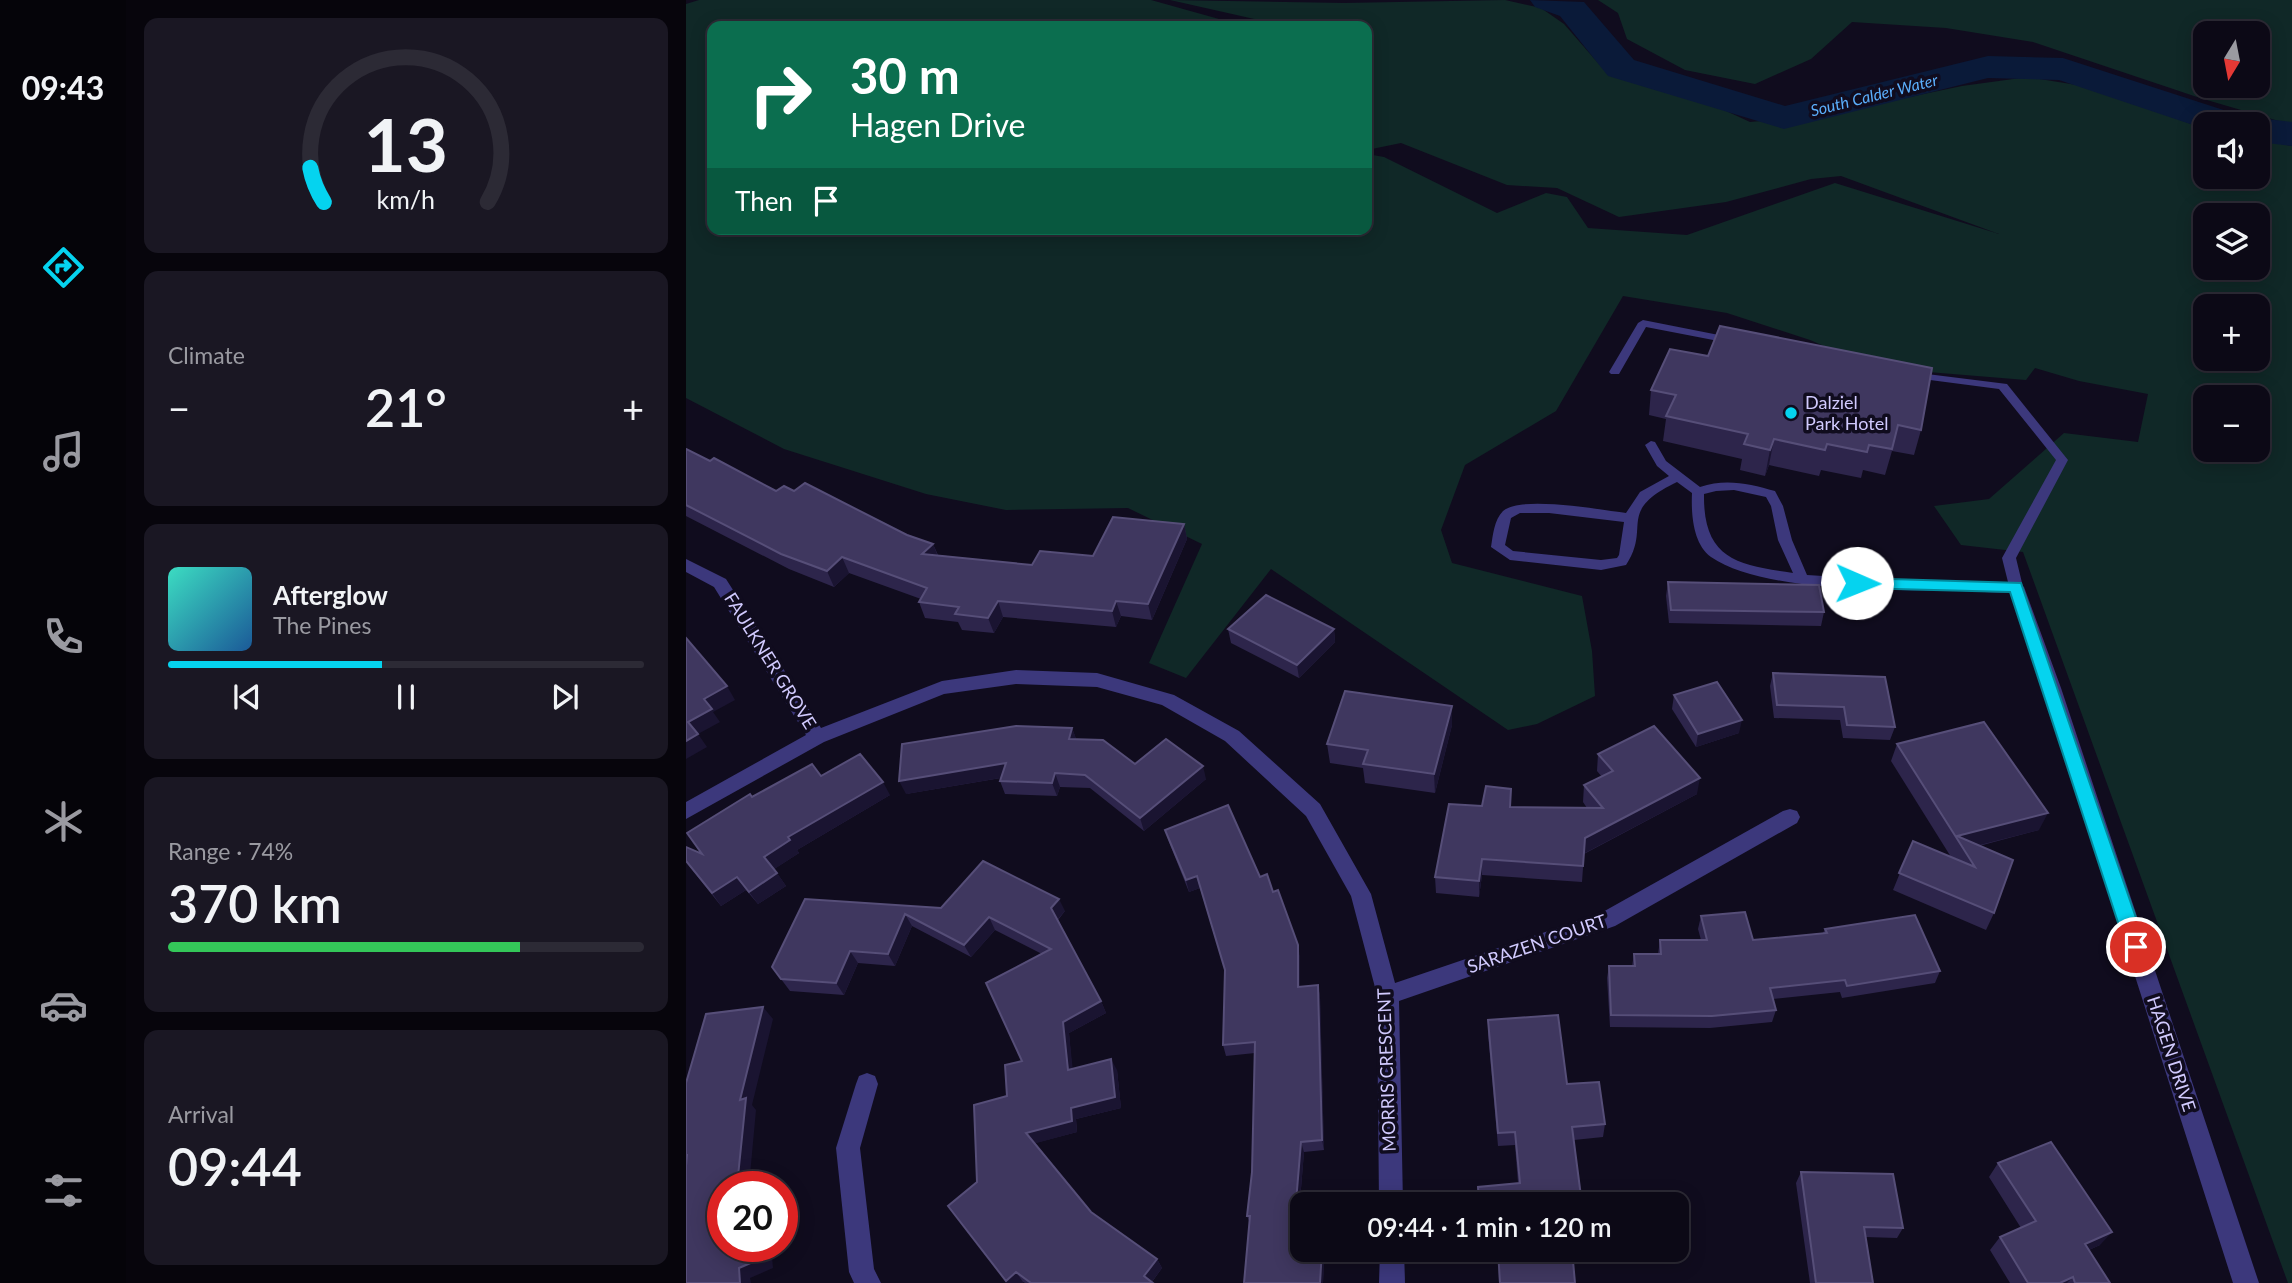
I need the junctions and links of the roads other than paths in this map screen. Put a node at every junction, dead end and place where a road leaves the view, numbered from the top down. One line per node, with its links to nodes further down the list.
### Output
1 (1748, 344): 2 (lane)
2 (1615, 372)
3 (1892, 373): 10 (lane)
4 (1651, 445): 5 (lane)
5 (1678, 476): 6 (lane); 7 (lane)
6 (1698, 492): 9 (lane); 9 (lane)
7 (1630, 518): 7 (lane)
8 (686, 565): 11 (street, FAULKNER GROVE)
9 (1802, 579): 10 (lane)
10 (2016, 587): 20 (street, HAGEN DRIVE)
11 (817, 737): 12 (street, MORRIS CRESCENT); 14 (street, MORRIS CRESCENT)
12 (686, 811)
13 (1790, 817): 14 (street, SARAZEN COURT)
14 (1388, 995): 16 (street, MORRIS CRESCENT)
15 (867, 1084): 18 (street)
16 (1391, 1192)
17 (1392, 1262): 19 (street)
18 (868, 1283)
19 (1392, 1283)
20 (2246, 1283)

